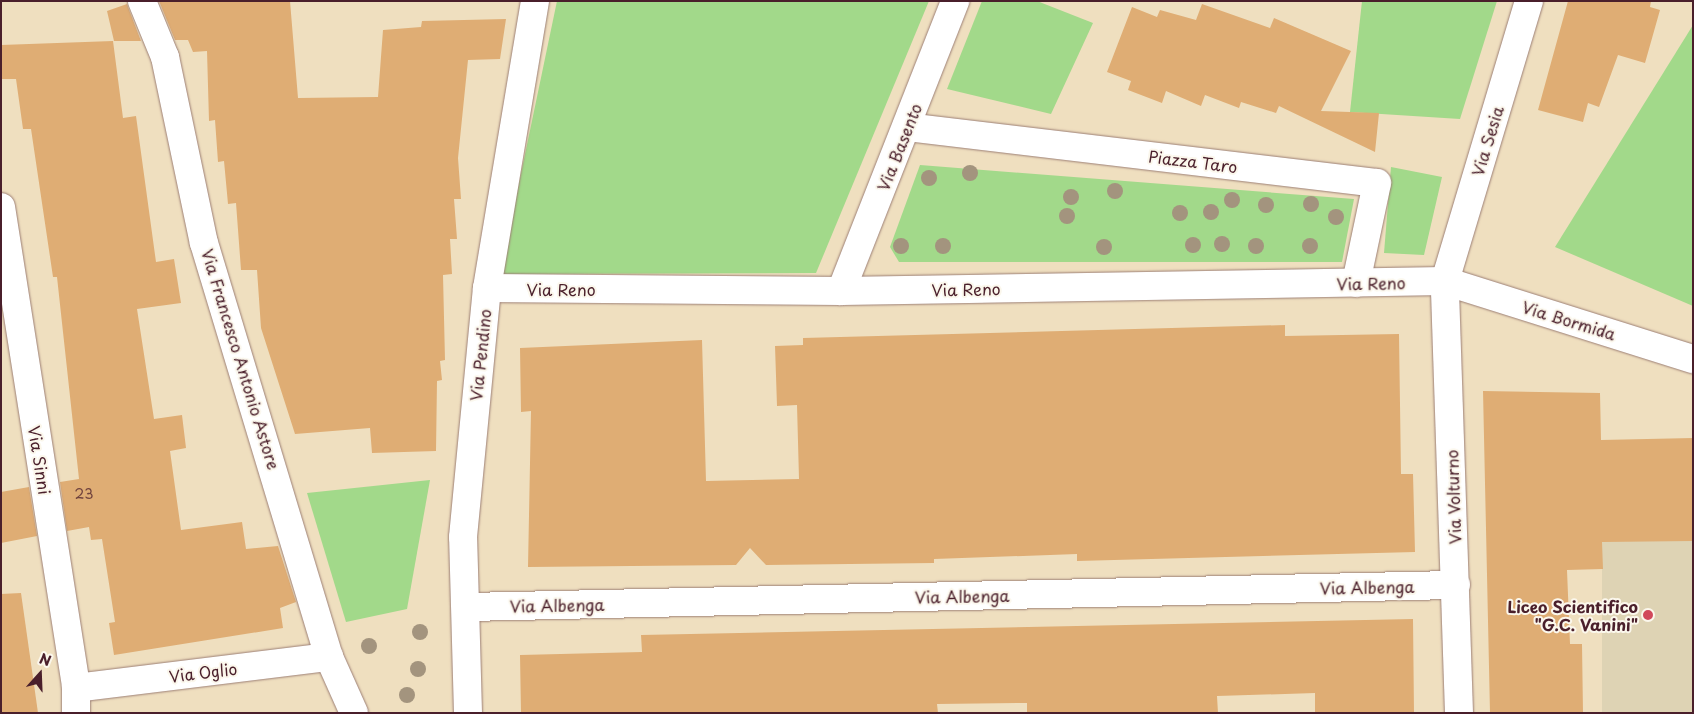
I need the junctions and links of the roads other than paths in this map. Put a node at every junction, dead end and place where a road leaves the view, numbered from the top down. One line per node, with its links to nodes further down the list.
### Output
1 (142, 1): 14 (street, Via Francesco Antonio Astore)
2 (535, 1): 9 (street, Via Pendino)
3 (955, 1): 5 (street, Via Basento)
4 (1529, 1): 7 (street, Via Sesia)
5 (907, 127): 8 (street, Piazza Taro); 10 (street, Via Basento)
6 (1, 207): 15 (street, Via Sinni)
7 (1445, 281): 8 (street, Via Reno); 11 (street, Via Bormida); 12 (street, Via Volturno)
8 (1356, 283): 10 (street, Via Reno)
9 (487, 288): 10 (street, Via Reno); 13 (street, Via Pendino)
10 (841, 291)
11 (1693, 359)
12 (1456, 585): 13 (street, Via Albenga); 18 (street, Via Volturno)
13 (468, 607): 17 (street, Via Pendino)
14 (329, 657): 15 (street, Via Oglio); 16 (street, Via Francesco Antonio Astore)
15 (76, 700)
16 (354, 713)
17 (468, 713)
18 (1459, 713)

